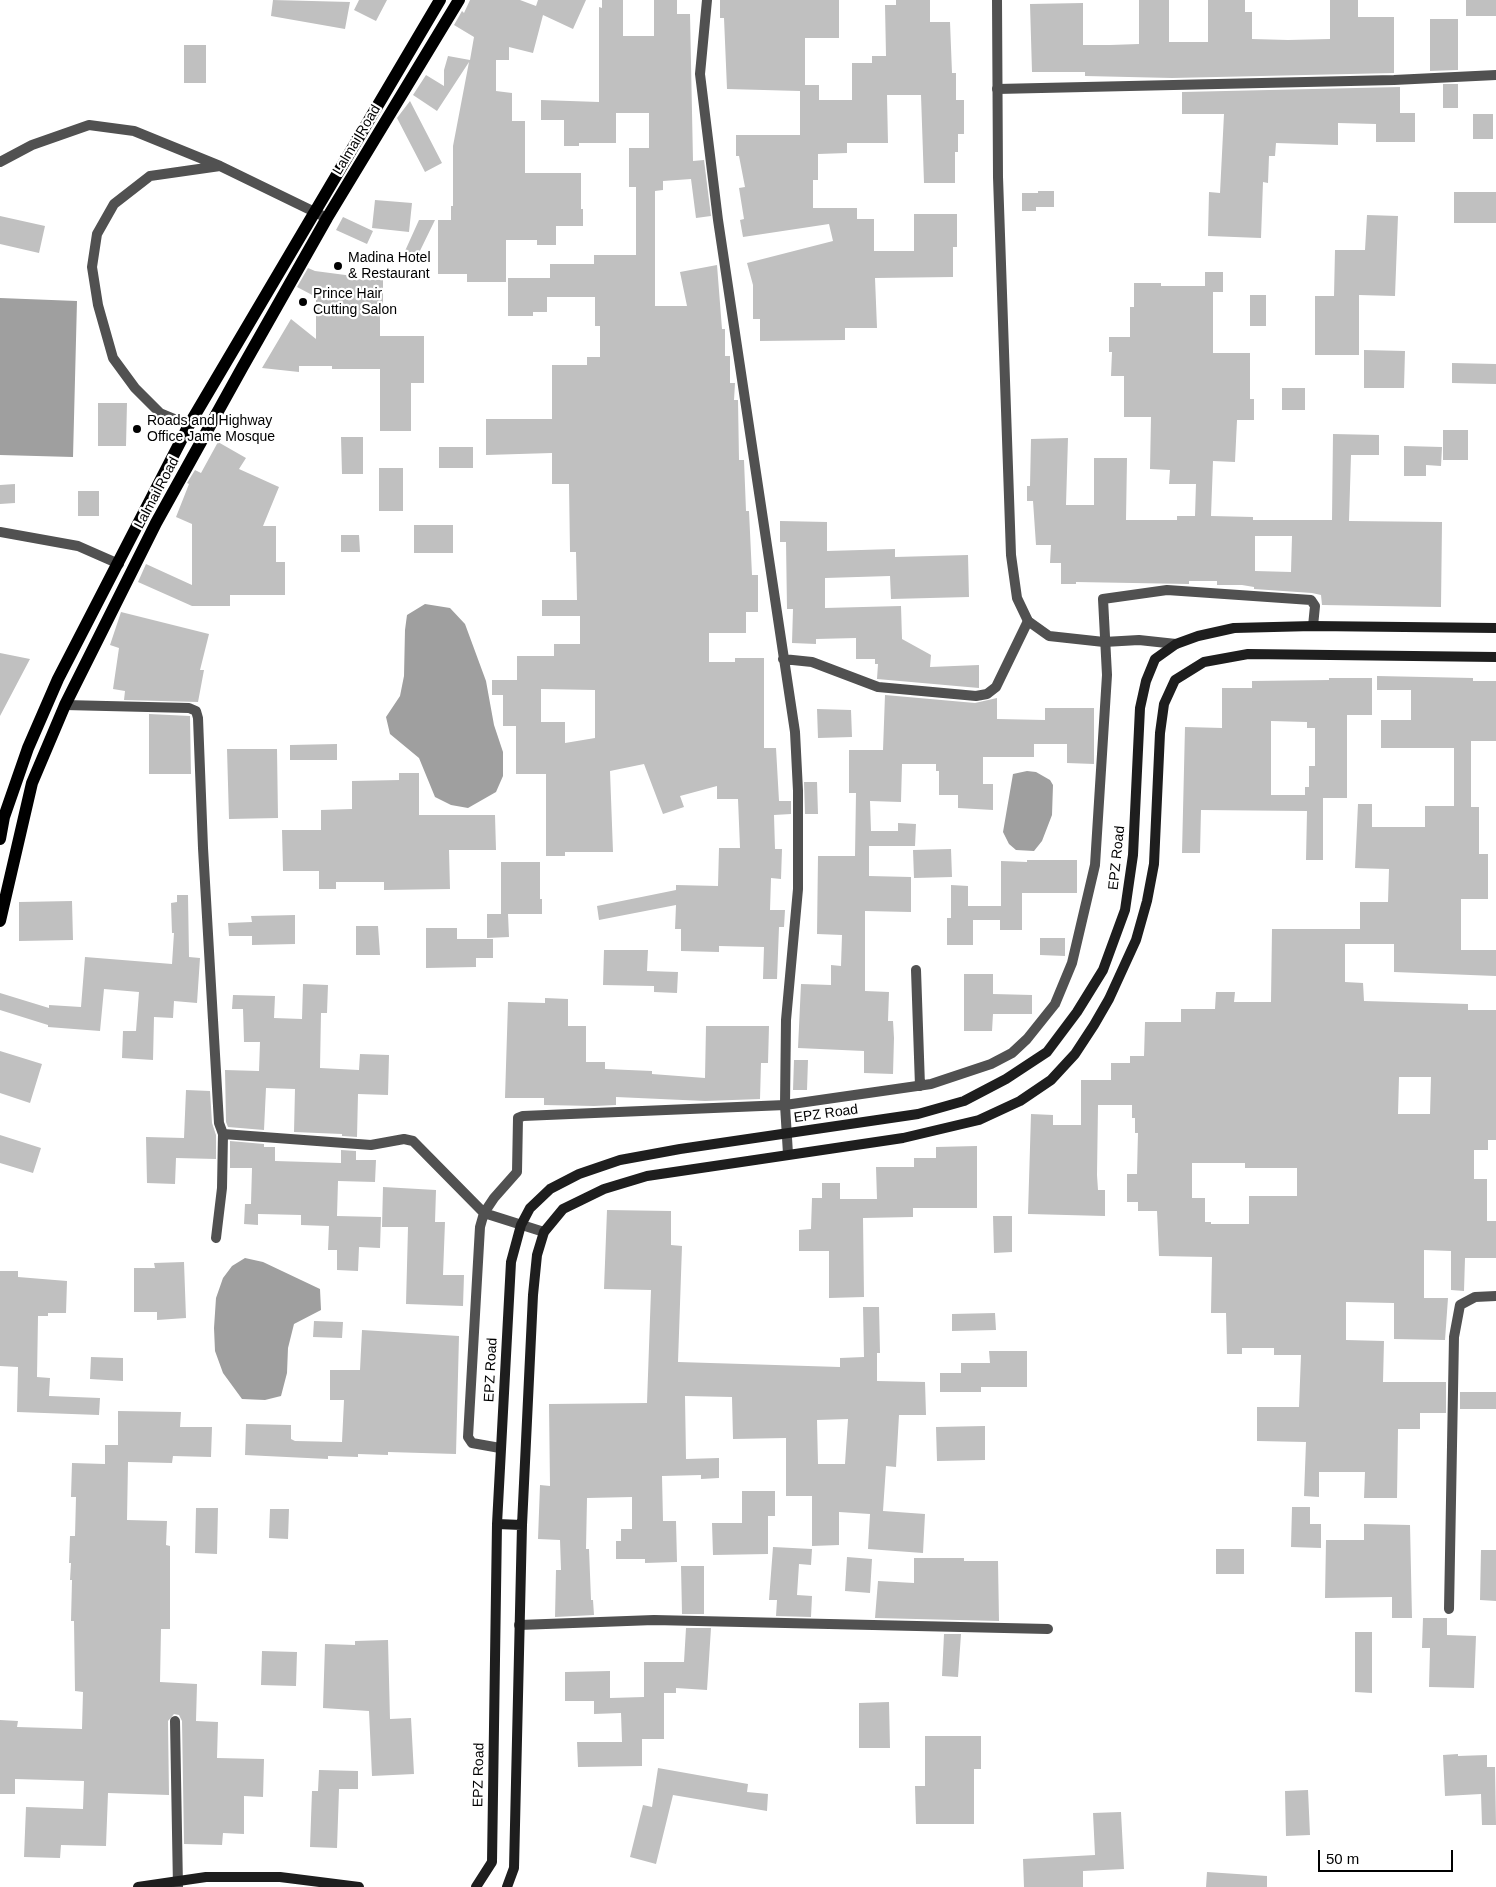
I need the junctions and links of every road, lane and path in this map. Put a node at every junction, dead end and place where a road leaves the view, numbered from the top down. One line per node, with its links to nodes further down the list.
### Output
1 (440, 0): 5 (main road, Lalmai Road)
2 (459, 0): 6 (main road, Lalmai Road)
3 (707, 0): 22 (street)
4 (997, 0): 8 (street)
5 (406, 57): 6 (main road); 11 (main road, Lalmai Road)
6 (420, 64): 12 (main road, Lalmai Road)
7 (1496, 75): 8 (street)
8 (997, 89): 16 (street)
9 (0, 162): 10 (street)
10 (220, 166): 11 (street); 13 (street)
11 (314, 211): 12 (street); 13 (main road, Lalmai Road)
12 (327, 218): 23 (main road, Lalmai Road)
13 (189, 425): 15 (main road, Lalmai Road)
14 (0, 532): 15 (street)
15 (119, 564): 24 (main road, Lalmai Road)
16 (1028, 621): 19 (street); 22 (street)
17 (1313, 626): 18 (main road, EPZ Road); 19 (street); 20 (main road, EPZ Road)
18 (1496, 628)
19 (1104, 642): 20 (street); 29 (street)
20 (1176, 644): 31 (main road, EPZ Road)
21 (1496, 657): 33 (main road)
22 (783, 659): 30 (street)
23 (65, 705): 25 (main road, Lalmai Road); 32 (street)
24 (2, 817): 25 (street); 26 (main road, Lalmai Road)
25 (22, 820): 27 (main road, Lalmai Road)
26 (0, 839)
27 (0, 921)
28 (916, 970): 29 (street)
29 (920, 1086): 30 (street)
30 (785, 1105): 31 (street); 34 (street)
31 (786, 1133): 33 (street); 35 (main road, EPZ Road)
32 (223, 1134): 34 (street); 37 (street)
33 (788, 1154): 36 (main road)
34 (484, 1213): 35 (street); 39 (street)
35 (520, 1225): 36 (street); 39 (main road, EPZ Road)
36 (544, 1232): 41 (main road)
37 (216, 1238)
38 (1496, 1296): 42 (street)
39 (500, 1448): 40 (main road, EPZ Road)
40 (497, 1524): 41 (main road); 49 (main road, EPZ Road)
41 (522, 1525): 43 (main road)
42 (1449, 1609)
43 (520, 1625): 44 (street); 50 (main road)
44 (1048, 1629)
45 (174, 1721): 46 (street)
46 (178, 1884): 47 (main road); 48 (main road)
47 (138, 1887)
48 (359, 1887)
49 (476, 1887)
50 (506, 1887)

